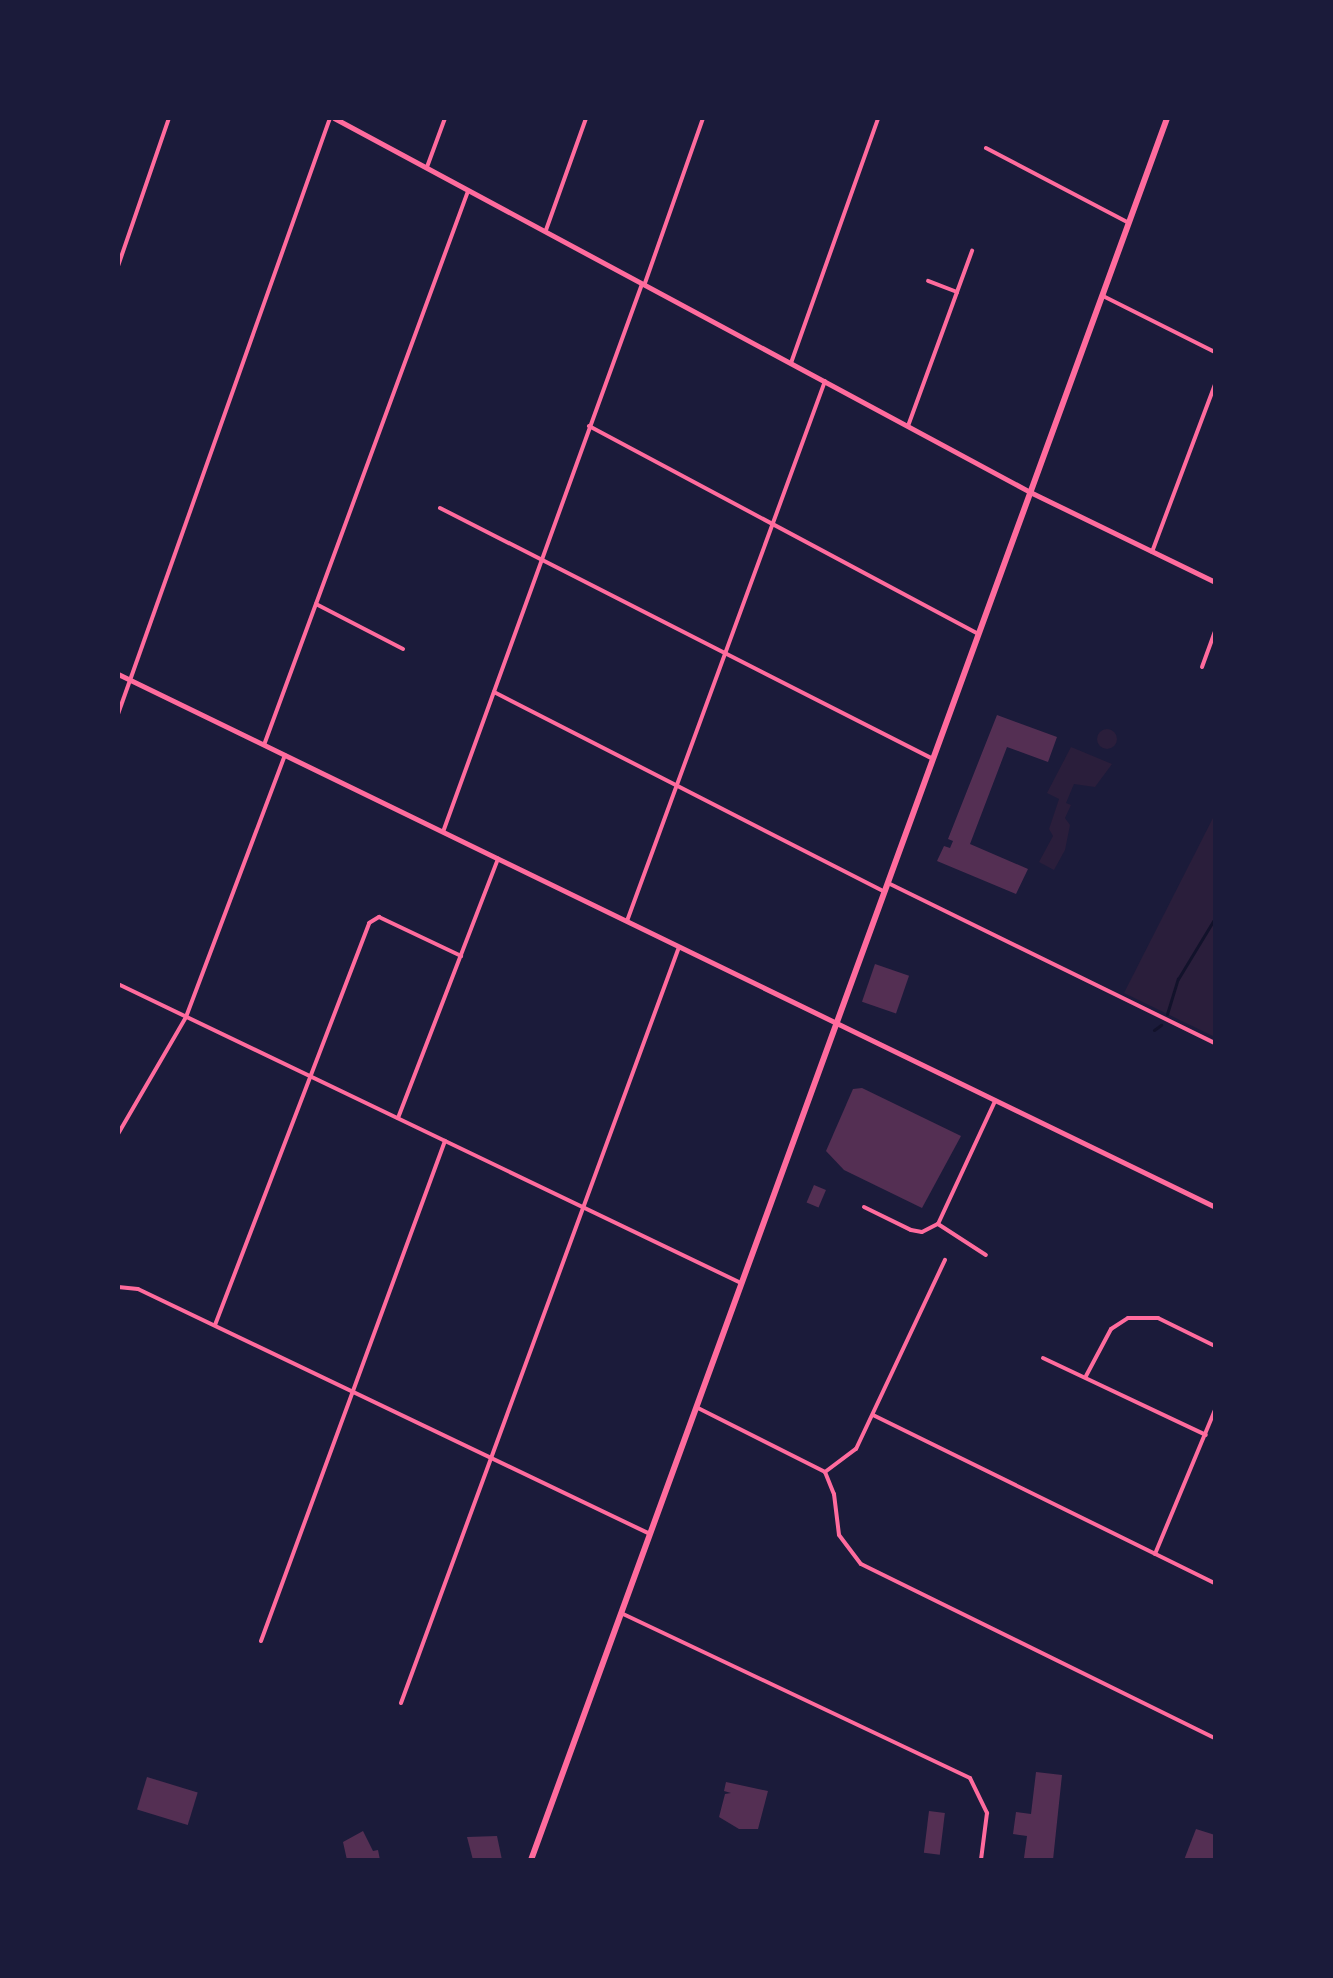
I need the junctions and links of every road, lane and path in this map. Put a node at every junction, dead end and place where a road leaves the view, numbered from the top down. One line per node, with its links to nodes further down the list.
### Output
1 (169, 118): 14 (street)
2 (332, 118): 9 (street); 38 (street)
3 (445, 118): 9 (street)
4 (586, 118): 12 (street)
5 (703, 118): 16 (street)
6 (878, 118): 20 (street)
7 (1167, 118): 11 (main road)
8 (986, 148): 11 (street)
9 (427, 167): 10 (street)
10 (469, 189): 12 (street); 31 (street)
11 (1129, 223): 18 (main road)
12 (546, 230): 16 (street)
13 (972, 251): 17 (street)
14 (118, 266)
15 (928, 281): 17 (street)
16 (644, 283): 20 (street); 23 (street)
17 (957, 292): 24 (street)
18 (1103, 296): 19 (street); 25 (main road)
19 (1215, 352)
20 (791, 363): 21 (street)
21 (825, 381): 24 (street); 27 (street)
22 (1215, 384): 28 (street)
23 (589, 426): 27 (street); 29 (street)
24 (908, 426): 25 (street)
25 (1032, 493): 28 (street); 33 (main road)
26 (440, 508): 29 (street)
27 (773, 523): 33 (street); 35 (street)
28 (1152, 552): 30 (street)
29 (541, 561): 35 (street); 39 (street)
30 (1215, 582)
31 (316, 604): 34 (street); 41 (street)
32 (1215, 632): 36 (street)
33 (980, 634): 43 (main road)
34 (403, 649)
35 (725, 654): 43 (street); 44 (street)
36 (1202, 667)
37 (118, 674): 38 (street)
38 (131, 680): 40 (street); 41 (street)
39 (494, 692): 44 (street); 45 (street)
40 (118, 714)
41 (264, 745): 42 (street)
42 (285, 755): 45 (street); 53 (street)
43 (934, 760): 47 (main road)
44 (677, 785): 48 (street); 49 (street)
45 (443, 832): 46 (street)
46 (498, 859): 49 (street); 51 (street)
47 (888, 883): 48 (main road); 55 (street)
48 (885, 892): 54 (main road)
49 (627, 921): 50 (street)
50 (679, 947): 54 (street); 63 (street)
51 (461, 956): 56 (street); 58 (street)
52 (118, 984): 53 (street)
53 (186, 1017): 56 (street); 59 (street)
54 (837, 1023): 57 (street); 67 (main road)
55 (1215, 1043)
56 (309, 1076): 58 (street); 69 (street)
57 (995, 1101): 62 (street); 64 (street)
58 (398, 1118): 60 (street)
59 (118, 1134)
60 (445, 1141): 63 (street); 73 (street)
61 (864, 1207): 64 (street)
62 (1215, 1207)
63 (583, 1208): 67 (street); 78 (street)
64 (938, 1224): 65 (street)
65 (986, 1255)
66 (945, 1260): 76 (street)
67 (741, 1283): 74 (main road)
68 (118, 1287): 69 (street)
69 (214, 1326): 73 (street)
70 (1215, 1346): 72 (street)
71 (1043, 1358): 72 (street)
72 (1086, 1376): 77 (street)
73 (352, 1391): 78 (street); 84 (street)
74 (696, 1407): 79 (street); 80 (main road)
75 (1215, 1410): 77 (street)
76 (873, 1415): 79 (street); 81 (street)
77 (1206, 1435): 81 (street)
78 (491, 1458): 80 (street); 85 (street)
79 (825, 1472): 86 (street)
80 (650, 1534): 83 (main road)
81 (1155, 1554): 82 (street)
82 (1215, 1583)
83 (621, 1613): 87 (main road); 88 (street)
84 (261, 1641)
85 (401, 1703)
86 (1215, 1738)
87 (531, 1860)
88 (981, 1860)

